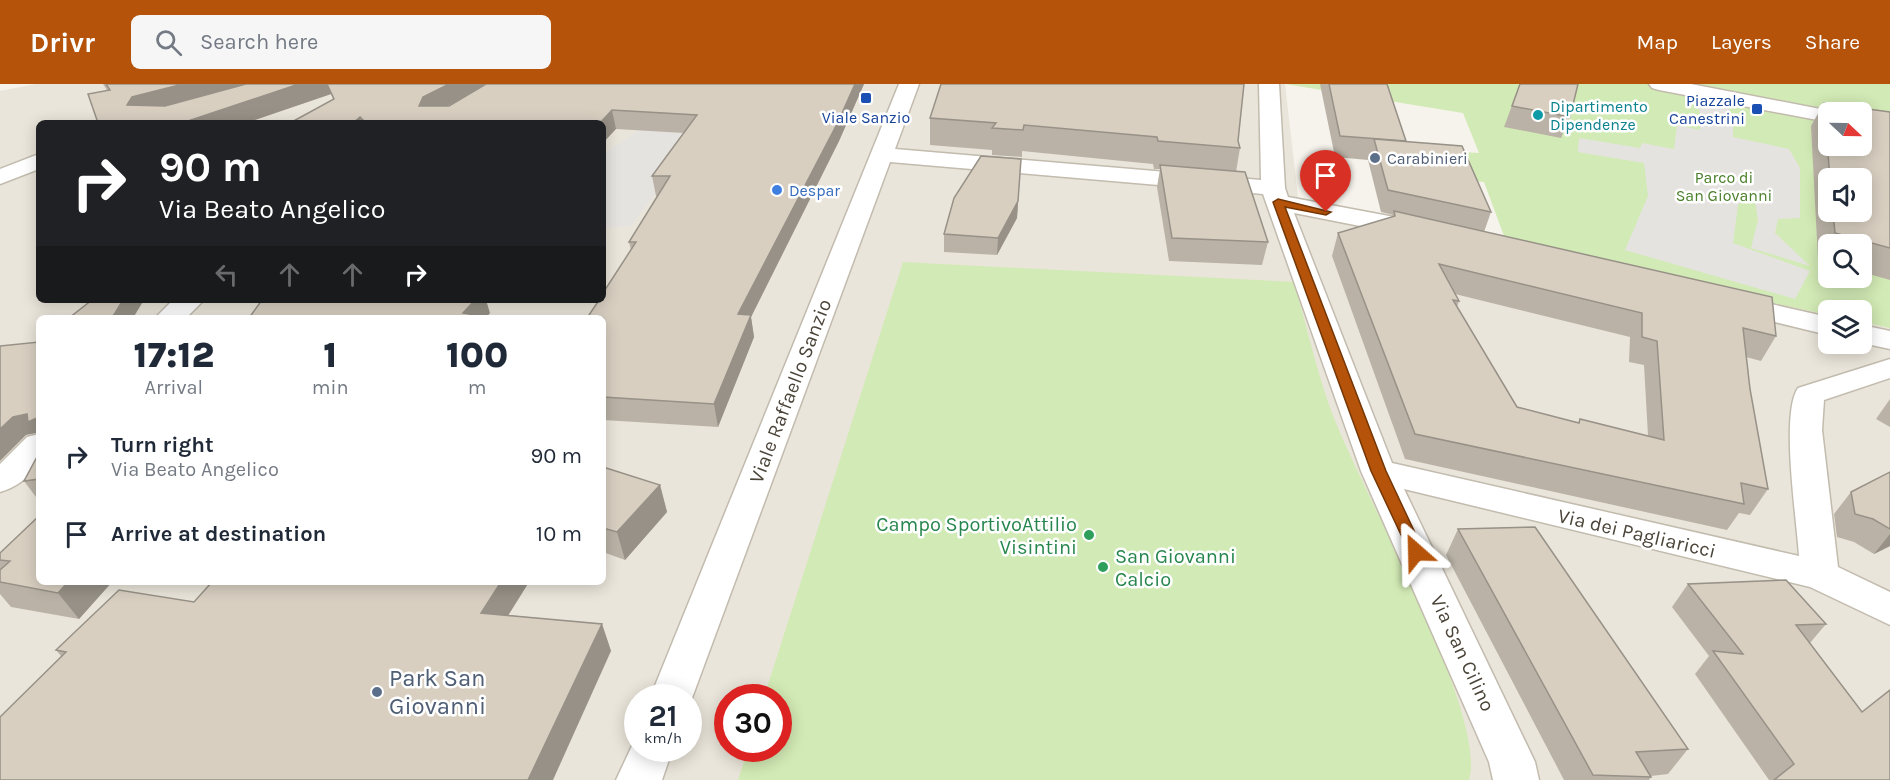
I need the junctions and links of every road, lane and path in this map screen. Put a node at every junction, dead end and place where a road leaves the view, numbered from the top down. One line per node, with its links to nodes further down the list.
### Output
1 (909, 84): 6 (street, Viale Raffaello Sanzio)
2 (1269, 84): 10 (street, Via San Cilino)
3 (1659, 84): 4 (street)
4 (1818, 114)
5 (36, 150): 7 (street)
6 (882, 155): 10 (street); 25 (street, Viale Raffaello Sanzio)
7 (0, 157)
8 (36, 162): 9 (street)
9 (0, 177)
10 (1276, 195): 11 (street); 20 (street, Via San Cilino)
11 (1444, 236)
12 (1703, 296): 15 (street)
13 (186, 303): 14 (street)
14 (172, 315)
15 (1818, 324)
16 (1872, 336): 17 (street)
17 (1890, 340)
18 (1890, 368): 23 (street)
19 (36, 448): 21 (street)
20 (1378, 471): 23 (street, Via dei Pagliaricci); 28 (street, Via San Cilino)
21 (7, 475): 22 (street)
22 (0, 506)
23 (1820, 574): 24 (street, Via dei Pagliaricci)
24 (1890, 610)
25 (676, 684)
26 (646, 762): 27 (street)
27 (639, 780)
28 (1516, 780)

